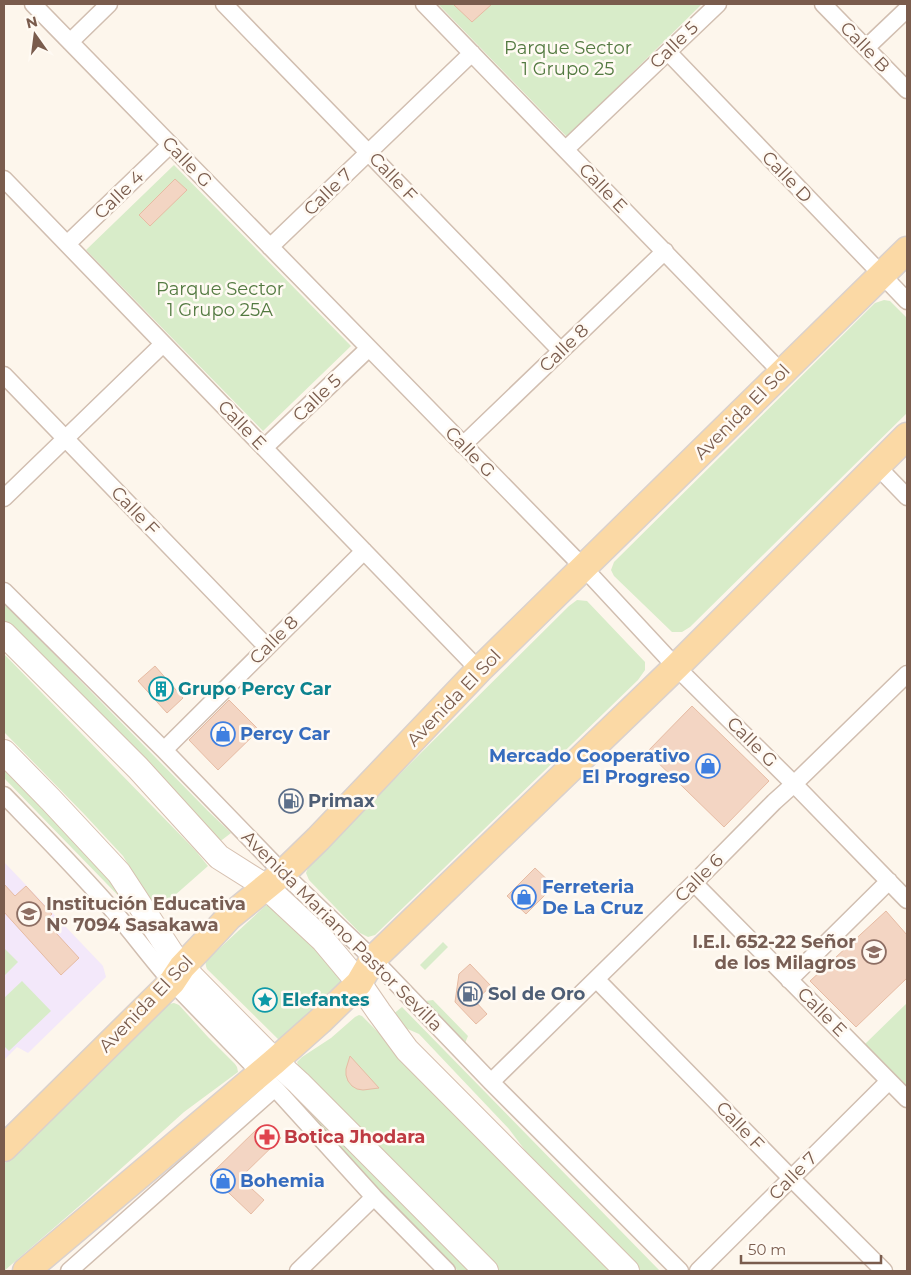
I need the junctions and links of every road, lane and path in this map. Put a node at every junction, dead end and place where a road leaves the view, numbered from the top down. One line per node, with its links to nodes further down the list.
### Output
1 (33, 4): 8 (street, Calle G)
2 (109, 4): 8 (street)
3 (224, 4): 15 (street, Calle F)
4 (424, 4): 11 (street, Calle E)
5 (718, 4): 10 (street, Calle 5)
6 (823, 4): 9 (street, Calle B)
7 (907, 9): 9 (street)
8 (70, 42): 13 (street, Calle G)
9 (866, 48): 12 (street, Calle B)
10 (668, 52): 14 (street, Calle 5); 21 (street, Calle D)
11 (472, 53): 14 (street, Calle E); 15 (street, Calle 7)
12 (907, 90)
13 (170, 145): 17 (street, Calle 4); 18 (street, Calle G)
14 (566, 149): 20 (street, Calle E)
15 (368, 152): 18 (street, Calle 7); 25 (street, Calle F)
16 (4, 179): 17 (street, Calle E)
17 (67, 244): 23 (street, Calle E)
18 (270, 247): 24 (street, Calle G)
19 (907, 250): 21 (main road, Avenida El Sol)
20 (665, 251): 25 (street, Calle 8); 26 (street, Calle E)
21 (881, 275): 22 (street, Calle D); 26 (main road, Avenida El Sol)
22 (907, 301)
23 (163, 344): 29 (street); 31 (street, Calle E)
24 (369, 348): 30 (street, Calle G); 31 (street, Calle 5)
25 (561, 351): 30 (street, Calle 8)
26 (782, 373): 36 (main road, Avenida El Sol)
27 (4, 375): 29 (street, Calle F)
28 (907, 436): 32 (main road)
29 (66, 439): 34 (street); 39 (street, Calle F)
30 (463, 445): 36 (street, Calle G)
31 (264, 448): 35 (street, Calle E)
32 (877, 466): 33 (street); 40 (main road)
33 (907, 496)
34 (4, 498)
35 (364, 551): 39 (street, Calle 8); 41 (street, Calle E)
36 (584, 568): 40 (street, Calle G); 41 (main road, Avenida El Sol)
37 (4, 591): 43 (street, Avenida Mariano Pastor Sevilla)
38 (4, 634): 47 (main road, Avenida Mariano Pastor Sevilla)
39 (267, 647): 43 (street, Calle 8)
40 (676, 668): 45 (street, Calle G); 51 (main road)
41 (479, 670): 47 (main road, Avenida El Sol)
42 (904, 684): 45 (street, Calle 6)
43 (164, 750): 47 (street, Avenida Mariano Pastor Sevilla)
44 (4, 752): 52 (main road)
45 (794, 784): 48 (street, Calle G); 49 (street, Calle 6)
46 (4, 795): 52 (street)
47 (274, 880): 51 (street, Avenida Mariano Pastor Sevilla); 52 (main road, Avenida El Sol); 55 (main road, Avenida Mariano Pastor Sevilla)
48 (890, 881): 50 (street, Calle G); 54 (street)
49 (694, 883): 53 (street, Calle 6); 54 (street, Calle E)
50 (907, 900)
51 (374, 958): 55 (main road); 58 (street, Avenida Mariano Pastor Sevilla)
52 (177, 974): 56 (main road); 60 (main road, Avenida El Sol)
53 (596, 979): 58 (street, Calle 6); 61 (street, Calle F)
54 (789, 980): 57 (street, Calle E)
55 (359, 983): 56 (main road); 68 (main road, Avenida Mariano Pastor Sevilla)
56 (270, 1074): 62 (street); 63 (main road); 64 (street); 67 (main road)
57 (889, 1080): 59 (street, Calle E); 61 (street, Calle 7)
58 (490, 1082): 69 (street, Avenida Mariano Pastor Sevilla)
59 (907, 1099)
60 (4, 1148)
61 (791, 1178): 70 (street, Calle 7); 71 (street, Calle F)
62 (374, 1197): 65 (street); 66 (street)
63 (26, 1271)
64 (69, 1271)
65 (298, 1271)
66 (447, 1271)
67 (486, 1271)
68 (626, 1271)
69 (680, 1271)
70 (698, 1271)
71 (884, 1271)

